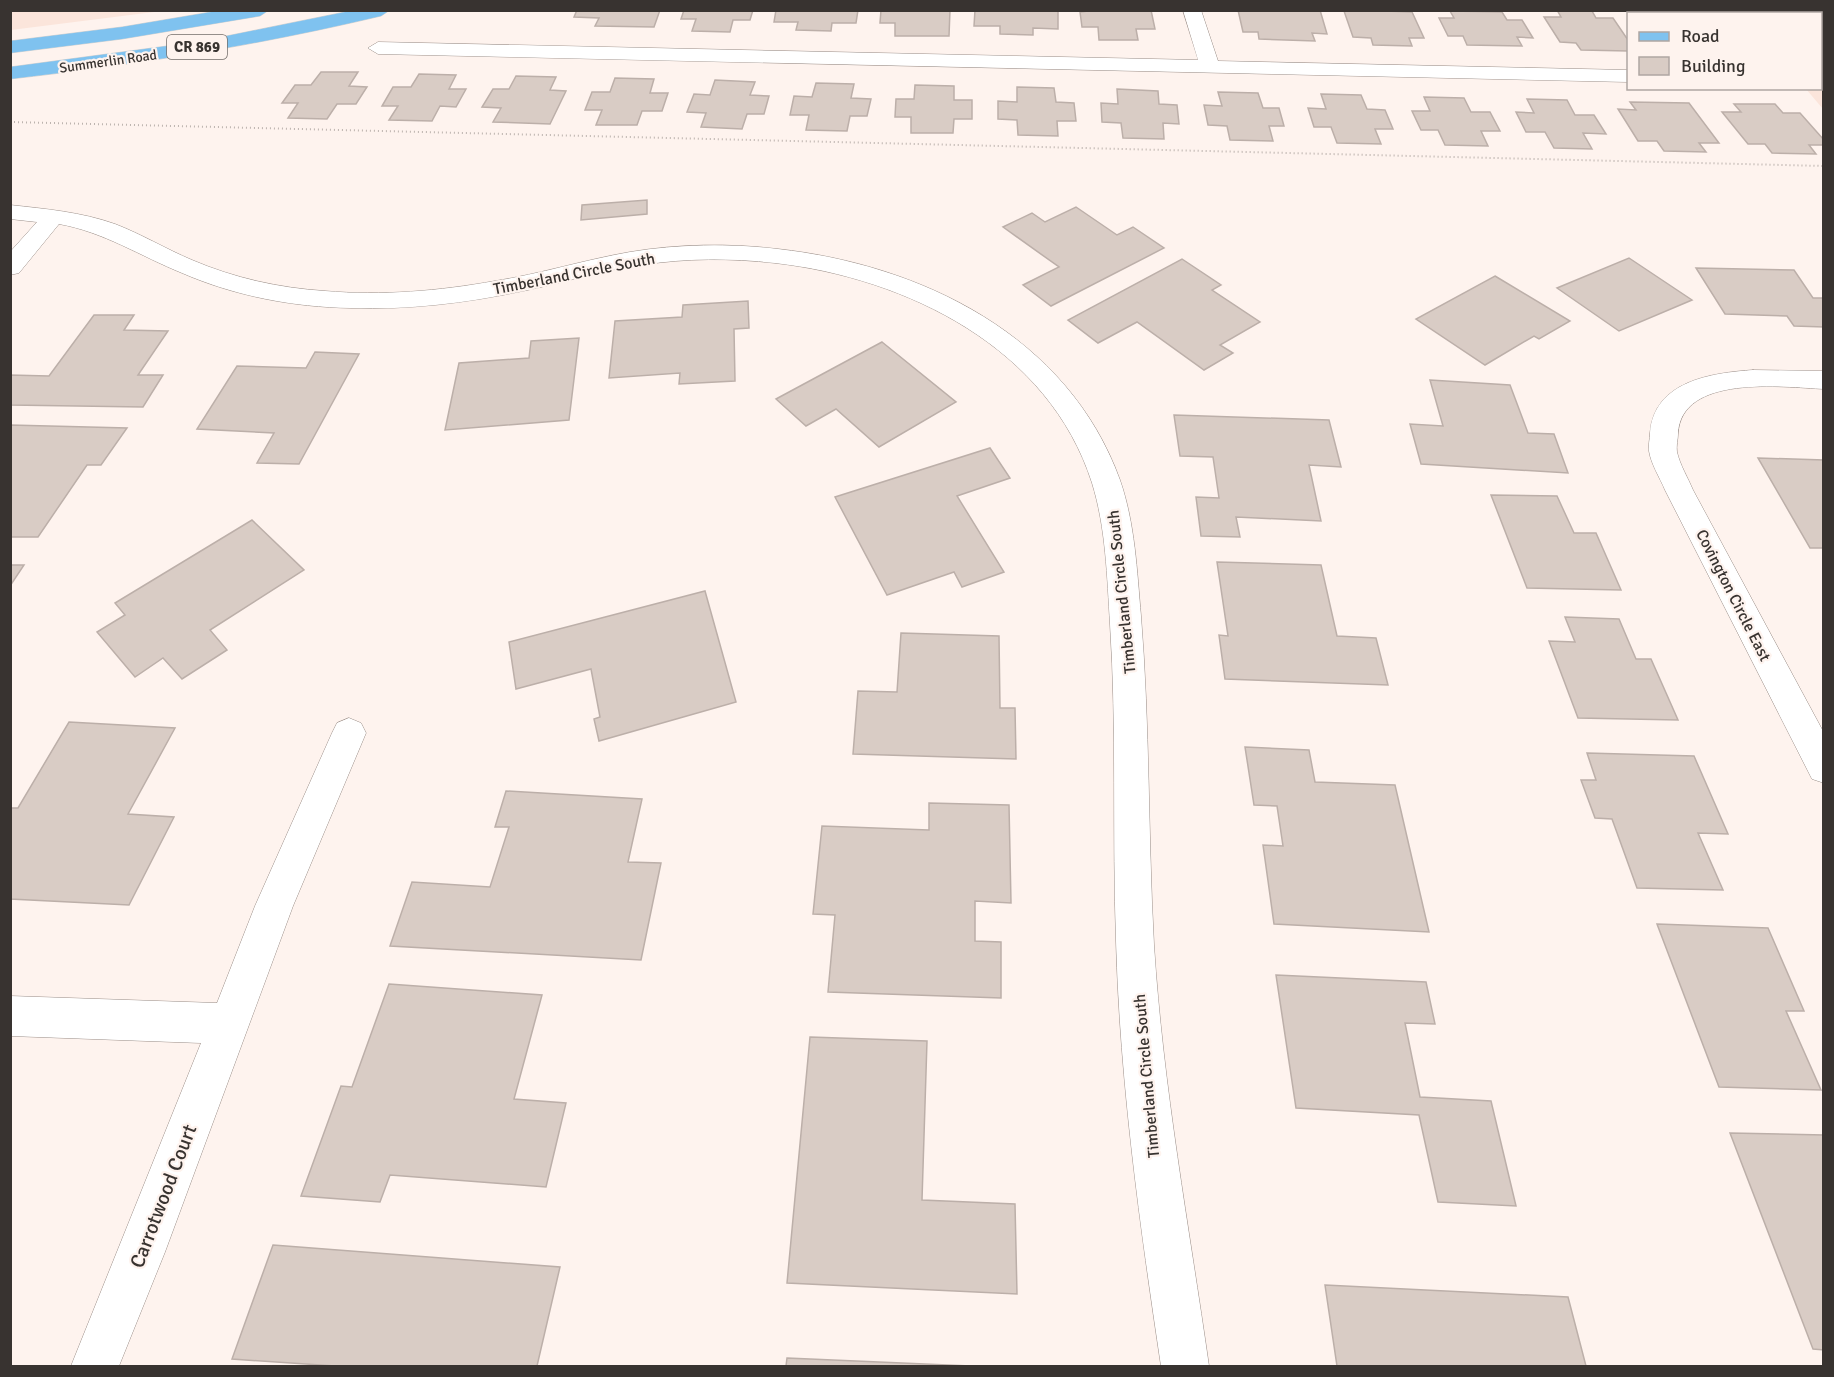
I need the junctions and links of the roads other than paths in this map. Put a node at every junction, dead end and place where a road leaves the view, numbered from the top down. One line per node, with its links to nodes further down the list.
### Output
1 (260, 10): 4 (main road, Summerlin Road / CR 869)
2 (381, 10): 7 (main road, Summerlin Road / CR 869)
3 (1192, 10): 6 (street)
4 (10, 47)
5 (378, 48): 6 (street)
6 (1210, 66): 8 (street)
7 (10, 73)
8 (1627, 76)
9 (10, 212): 10 (street, Timberland Circle South)
10 (54, 216): 11 (street); 18 (street, Timberland Circle South)
11 (10, 268)
12 (1824, 380): 14 (street, Covington Circle East)
13 (349, 733): 16 (street, Carrotwood Court)
14 (1824, 768)
15 (10, 1016): 16 (street)
16 (229, 1024): 17 (street, Carrotwood Court)
17 (95, 1366)
18 (1185, 1366)

